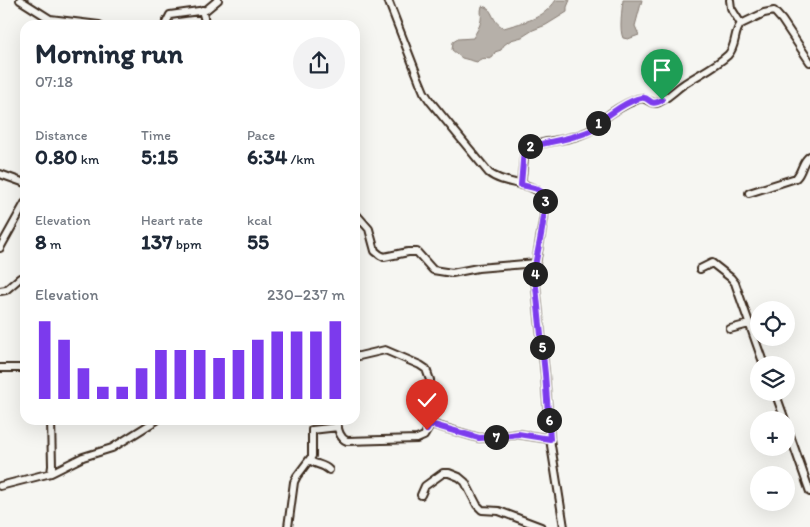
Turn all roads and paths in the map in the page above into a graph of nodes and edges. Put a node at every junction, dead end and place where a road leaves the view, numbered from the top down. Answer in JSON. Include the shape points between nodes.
{"nodes":[{"id":1,"x":20,"y":0,"type":"edge"},
{"id":2,"x":218,"y":0,"type":"edge"},
{"id":3,"x":388,"y":0,"type":"edge"},
{"id":4,"x":730,"y":0,"type":"edge"},
{"id":5,"x":202,"y":10,"type":"junction"},
{"id":6,"x":58,"y":20,"type":"edge"},
{"id":7,"x":168,"y":20,"type":"edge"},
{"id":8,"x":205,"y":20,"type":"edge"},
{"id":9,"x":741,"y":24,"type":"junction"},
{"id":10,"x":810,"y":62,"type":"edge"},
{"id":11,"x":810,"y":156,"type":"edge"},
{"id":12,"x":0,"y":174,"type":"edge"},
{"id":13,"x":20,"y":181,"type":"edge"},
{"id":14,"x":521,"y":185,"type":"junction"},
{"id":15,"x":749,"y":193,"type":"dead end"},
{"id":16,"x":20,"y":218,"type":"edge"},
{"id":17,"x":360,"y":219,"type":"edge"},
{"id":18,"x":0,"y":248,"type":"edge"},
{"id":19,"x":536,"y":263,"type":"junction"},
{"id":20,"x":700,"y":269,"type":"dead end"},
{"id":21,"x":20,"y":278,"type":"dead end"},
{"id":22,"x":0,"y":291,"type":"edge"},
{"id":23,"x":749,"y":324,"type":"junction"},
{"id":24,"x":730,"y":329,"type":"dead end"},
{"id":25,"x":360,"y":356,"type":"edge"},
{"id":26,"x":761,"y":356,"type":"edge"},
{"id":27,"x":0,"y":368,"type":"edge"},
{"id":28,"x":20,"y":368,"type":"edge"},
{"id":29,"x":430,"y":424,"type":"junction"},
{"id":30,"x":51,"y":425,"type":"edge"},
{"id":31,"x":149,"y":425,"type":"edge"},
{"id":32,"x":338,"y":427,"type":"joint"},
{"id":33,"x":550,"y":439,"type":"junction"},
{"id":34,"x":795,"y":450,"type":"edge"},
{"id":35,"x":310,"y":460,"type":"junction"},
{"id":36,"x":329,"y":470,"type":"dead end"},
{"id":37,"x":51,"y":473,"type":"junction"},
{"id":38,"x":0,"y":486,"type":"edge"},
{"id":39,"x":810,"y":492,"type":"edge"},
{"id":40,"x":421,"y":495,"type":"dead end"},
{"id":41,"x":288,"y":527,"type":"edge"},
{"id":42,"x":541,"y":527,"type":"edge"},
{"id":43,"x":564,"y":527,"type":"edge"}],
"edges":[{"from":1,"to":6,"type":"street","via":[[50,19]]},
{"from":2,"to":5,"type":"street"},
{"from":3,"to":14,"type":"street","via":[[427,96],[489,173]]},
{"from":4,"to":9,"type":"street"},
{"from":5,"to":7,"type":"street","via":[[170,15]]},
{"from":5,"to":8,"type":"street"},
{"from":9,"to":10,"type":"street","via":[[774,11]]},
{"from":9,"to":14,"type":"street","via":[[728,54],[659,102],[655,104],[640,98],[619,108],[590,131],[525,148]]},
{"from":11,"to":15,"type":"street","via":[[805,159],[796,178]]},
{"from":12,"to":13,"type":"street"},
{"from":14,"to":19,"type":"street","via":[[537,189],[544,197]]},
{"from":16,"to":18,"type":"street"},
{"from":17,"to":19,"type":"street","via":[[369,230],[375,251],[382,256],[417,252],[433,270],[452,273]]},
{"from":19,"to":33,"type":"street"},
{"from":20,"to":23,"type":"street","via":[[712,263],[731,278]]},
{"from":21,"to":22,"type":"street"},
{"from":23,"to":24,"type":"street"},
{"from":23,"to":26,"type":"street"},
{"from":25,"to":29,"type":"street","via":[[385,350],[426,369],[430,380]]},
{"from":27,"to":28,"type":"street"},
{"from":29,"to":32,"type":"street","via":[[424,436],[412,440],[348,441],[343,439]]},
{"from":29,"to":33,"type":"street","via":[[479,438],[518,434]]},
{"from":30,"to":37,"type":"street"},
{"from":31,"to":37,"type":"street","via":[[112,448],[83,457]]},
{"from":32,"to":35,"type":"street","via":[[312,430]]},
{"from":33,"to":43,"type":"street"},
{"from":34,"to":39,"type":"street"},
{"from":35,"to":36,"type":"street"},
{"from":35,"to":41,"type":"street","via":[[294,482]]},
{"from":37,"to":38,"type":"street"},
{"from":40,"to":42,"type":"street","via":[[425,486],[443,473],[449,473],[465,482],[482,510],[499,511]]}]}
